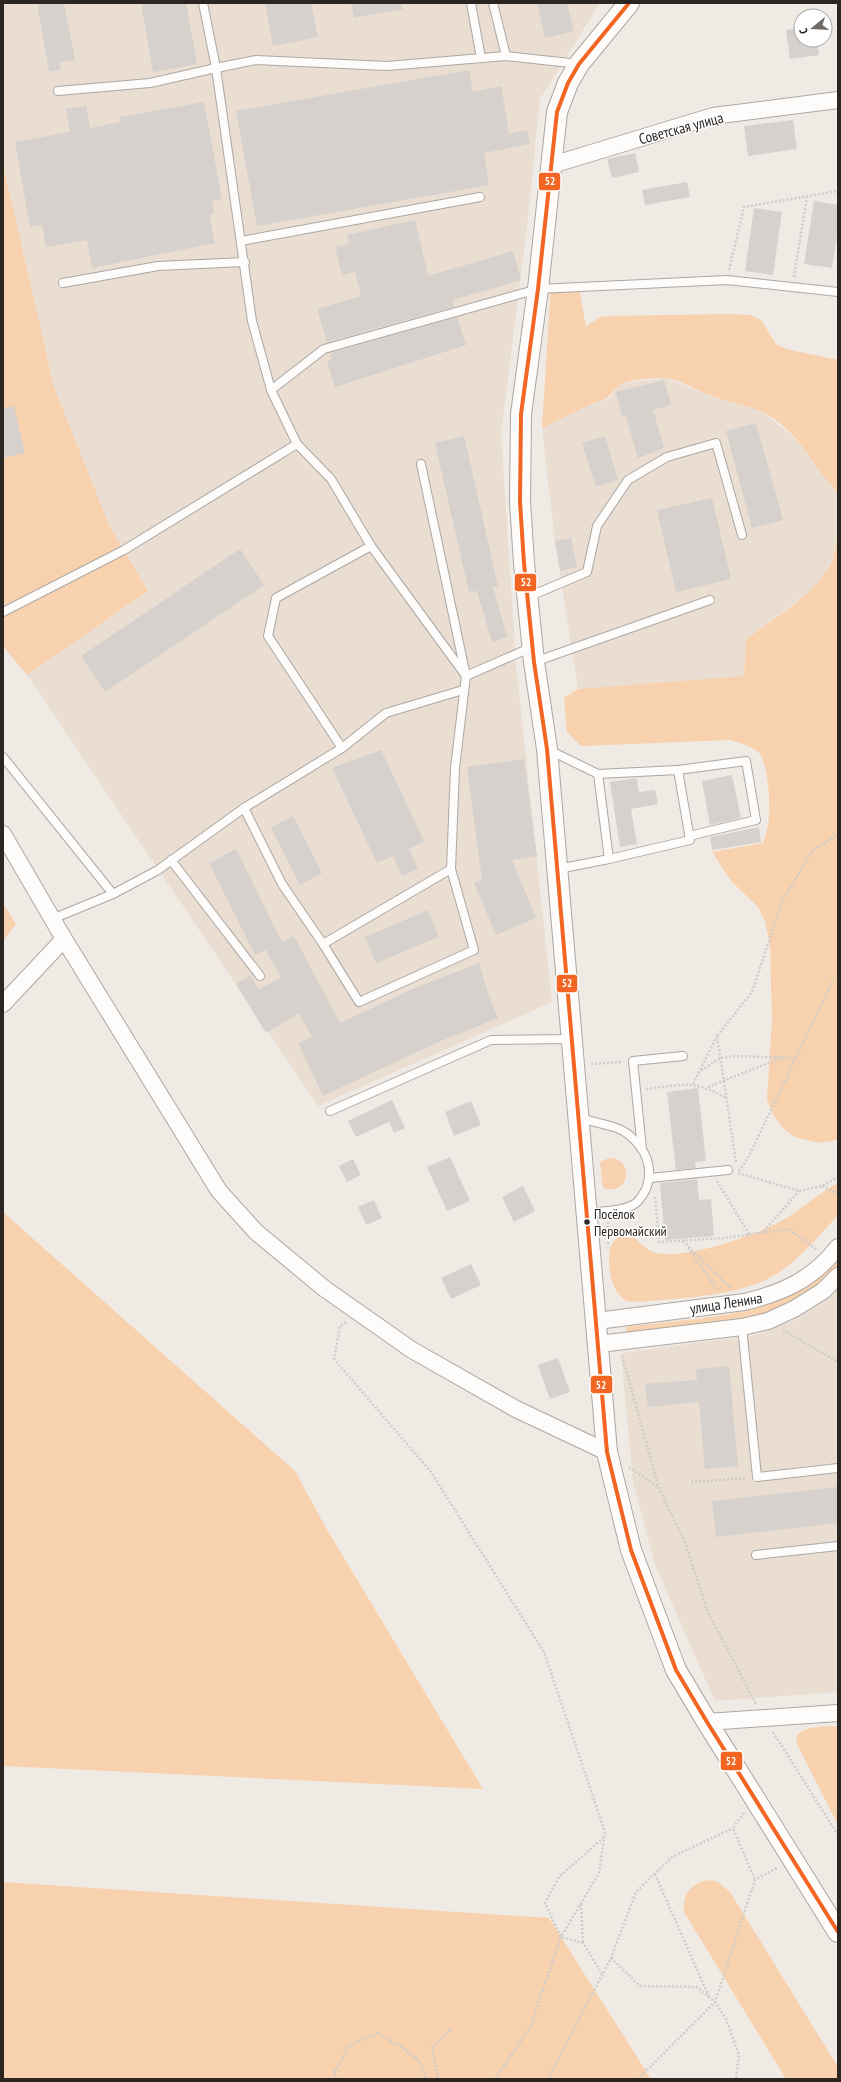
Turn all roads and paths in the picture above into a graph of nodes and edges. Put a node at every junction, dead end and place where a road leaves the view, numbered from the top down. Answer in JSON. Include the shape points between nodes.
{"nodes":[{"id":1,"x":203,"y":3,"type":"edge"},
{"id":2,"x":471,"y":3,"type":"edge"},
{"id":3,"x":493,"y":3,"type":"edge"},
{"id":4,"x":629,"y":3,"type":"edge"},
{"id":5,"x":506,"y":56,"type":"junction"},
{"id":6,"x":481,"y":58,"type":"junction"},
{"id":7,"x":579,"y":64,"type":"junction"},
{"id":8,"x":216,"y":68,"type":"junction"},
{"id":9,"x":58,"y":91,"type":"dead end"},
{"id":10,"x":838,"y":100,"type":"edge"},
{"id":11,"x":552,"y":165,"type":"junction"},
{"id":12,"x":838,"y":191,"type":"edge"},
{"id":13,"x":807,"y":196,"type":"junction"},
{"id":14,"x":480,"y":197,"type":"dead end"},
{"id":15,"x":242,"y":241,"type":"junction"},
{"id":16,"x":245,"y":262,"type":"junction"},
{"id":17,"x":727,"y":280,"type":"junction"},
{"id":18,"x":63,"y":283,"type":"dead end"},
{"id":19,"x":793,"y":287,"type":"junction"},
{"id":20,"x":538,"y":289,"type":"junction"},
{"id":21,"x":838,"y":292,"type":"edge"},
{"id":22,"x":271,"y":390,"type":"junction"},
{"id":23,"x":297,"y":444,"type":"junction"},
{"id":24,"x":421,"y":464,"type":"dead end"},
{"id":25,"x":742,"y":535,"type":"dead end"},
{"id":26,"x":371,"y":546,"type":"junction"},
{"id":27,"x":528,"y":597,"type":"junction"},
{"id":28,"x":710,"y":600,"type":"dead end"},
{"id":29,"x":3,"y":612,"type":"edge"},
{"id":30,"x":534,"y":654,"type":"junction"},
{"id":31,"x":466,"y":676,"type":"junction"},
{"id":32,"x":463,"y":690,"type":"junction"},
{"id":33,"x":342,"y":748,"type":"junction"},
{"id":34,"x":547,"y":749,"type":"junction"},
{"id":35,"x":3,"y":757,"type":"edge"},
{"id":36,"x":678,"y":770,"type":"junction"},
{"id":37,"x":598,"y":774,"type":"junction"},
{"id":38,"x":244,"y":808,"type":"junction"},
{"id":39,"x":3,"y":834,"type":"edge"},
{"id":40,"x":838,"y":835,"type":"edge"},
{"id":41,"x":689,"y":836,"type":"junction"},
{"id":42,"x":609,"y":859,"type":"junction"},
{"id":43,"x":171,"y":860,"type":"junction"},
{"id":44,"x":451,"y":869,"type":"junction"},
{"id":45,"x":557,"y":869,"type":"junction"},
{"id":46,"x":112,"y":894,"type":"junction"},
{"id":47,"x":52,"y":919,"type":"junction"},
{"id":48,"x":64,"y":939,"type":"junction"},
{"id":49,"x":323,"y":944,"type":"junction"},
{"id":50,"x":260,"y":976,"type":"dead end"},
{"id":51,"x":833,"y":980,"type":"dead end"},
{"id":52,"x":3,"y":1004,"type":"edge"},
{"id":53,"x":717,"y":1036,"type":"junction"},
{"id":54,"x":573,"y":1039,"type":"junction"},
{"id":55,"x":683,"y":1056,"type":"dead end"},
{"id":56,"x":720,"y":1058,"type":"junction"},
{"id":57,"x":782,"y":1058,"type":"junction"},
{"id":58,"x":796,"y":1058,"type":"junction"},
{"id":59,"x":633,"y":1061,"type":"junction"},
{"id":60,"x":575,"y":1065,"type":"junction"},
{"id":61,"x":698,"y":1073,"type":"junction"},
{"id":62,"x":724,"y":1081,"type":"junction"},
{"id":63,"x":693,"y":1084,"type":"junction"},
{"id":64,"x":707,"y":1087,"type":"junction"},
{"id":65,"x":636,"y":1091,"type":"junction"},
{"id":66,"x":726,"y":1098,"type":"junction"},
{"id":67,"x":330,"y":1111,"type":"dead end"},
{"id":68,"x":580,"y":1118,"type":"junction"},
{"id":69,"x":642,"y":1149,"type":"junction"},
{"id":70,"x":728,"y":1170,"type":"joint"},
{"id":71,"x":712,"y":1172,"type":"junction"},
{"id":72,"x":737,"y":1173,"type":"junction"},
{"id":73,"x":838,"y":1177,"type":"edge"},
{"id":74,"x":652,"y":1178,"type":"junction"},
{"id":75,"x":822,"y":1186,"type":"junction"},
{"id":76,"x":798,"y":1191,"type":"junction"},
{"id":77,"x":838,"y":1194,"type":"edge"},
{"id":78,"x":588,"y":1213,"type":"junction"},
{"id":79,"x":763,"y":1232,"type":"junction"},
{"id":80,"x":749,"y":1234,"type":"junction"},
{"id":81,"x":683,"y":1241,"type":"junction"},
{"id":82,"x":838,"y":1247,"type":"edge"},
{"id":83,"x":820,"y":1252,"type":"dead end"},
{"id":84,"x":838,"y":1276,"type":"edge"},
{"id":85,"x":727,"y":1304,"type":"junction"},
{"id":86,"x":357,"y":1312,"type":"junction"},
{"id":87,"x":597,"y":1321,"type":"junction"},
{"id":88,"x":742,"y":1327,"type":"junction"},
{"id":89,"x":608,"y":1343,"type":"junction"},
{"id":90,"x":607,"y":1452,"type":"junction"},
{"id":91,"x":838,"y":1468,"type":"edge"},
{"id":92,"x":758,"y":1477,"type":"junction"},
{"id":93,"x":691,"y":1482,"type":"dead end"},
{"id":94,"x":658,"y":1488,"type":"junction"},
{"id":95,"x":838,"y":1546,"type":"edge"},
{"id":96,"x":756,"y":1555,"type":"dead end"},
{"id":97,"x":838,"y":1712,"type":"edge"},
{"id":98,"x":764,"y":1719,"type":"junction"},
{"id":99,"x":707,"y":1722,"type":"junction"},
{"id":100,"x":755,"y":1799,"type":"junction"},
{"id":101,"x":733,"y":1828,"type":"junction"},
{"id":102,"x":838,"y":1835,"type":"edge"},
{"id":103,"x":604,"y":1838,"type":"junction"},
{"id":104,"x":792,"y":1859,"type":"junction"},
{"id":105,"x":655,"y":1874,"type":"junction"},
{"id":106,"x":755,"y":1880,"type":"junction"},
{"id":107,"x":581,"y":1904,"type":"junction"},
{"id":108,"x":838,"y":1932,"type":"edge"},
{"id":109,"x":561,"y":1937,"type":"junction"},
{"id":110,"x":583,"y":1943,"type":"junction"},
{"id":111,"x":611,"y":1958,"type":"junction"},
{"id":112,"x":603,"y":1975,"type":"junction"},
{"id":113,"x":709,"y":1998,"type":"junction"},
{"id":114,"x":715,"y":2002,"type":"junction"},
{"id":115,"x":452,"y":2028,"type":"dead end"},
{"id":116,"x":334,"y":2074,"type":"junction"},
{"id":117,"x":338,"y":2079,"type":"edge"},
{"id":118,"x":341,"y":2079,"type":"edge"},
{"id":119,"x":426,"y":2079,"type":"edge"},
{"id":120,"x":438,"y":2079,"type":"edge"},
{"id":121,"x":495,"y":2079,"type":"edge"},
{"id":122,"x":548,"y":2079,"type":"edge"},
{"id":123,"x":638,"y":2079,"type":"edge"},
{"id":124,"x":736,"y":2079,"type":"edge"}],
"edges":[{"from":1,"to":8,"type":"lane"},
{"from":2,"to":6,"type":"lane"},
{"from":3,"to":5,"type":"lane"},
{"from":4,"to":7,"type":"street"},
{"from":5,"to":6,"type":"lane"},
{"from":5,"to":7,"type":"lane"},
{"from":6,"to":8,"type":"lane","via":[[387,66],[256,60]]},
{"from":7,"to":11,"type":"street","via":[[556,112]]},
{"from":8,"to":9,"type":"lane","via":[[150,83]]},
{"from":8,"to":15,"type":"lane"},
{"from":10,"to":11,"type":"street","name":"Советская улица","via":[[713,116]]},
{"from":11,"to":20,"type":"street"},
{"from":12,"to":13,"type":"path"},
{"from":13,"to":17,"type":"path","via":[[744,207]]},
{"from":13,"to":19,"type":"path"},
{"from":14,"to":15,"type":"lane"},
{"from":15,"to":16,"type":"lane"},
{"from":16,"to":18,"type":"lane","via":[[158,266]]},
{"from":16,"to":22,"type":"lane","via":[[252,320]]},
{"from":17,"to":19,"type":"lane"},
{"from":17,"to":20,"type":"lane"},
{"from":19,"to":21,"type":"lane"},
{"from":20,"to":22,"type":"lane","via":[[324,349]]},
{"from":20,"to":27,"type":"street","via":[[520,414],[520,502]]},
{"from":22,"to":23,"type":"lane"},
{"from":23,"to":26,"type":"lane","via":[[331,479]]},
{"from":23,"to":29,"type":"lane","via":[[124,550]]},
{"from":24,"to":31,"type":"lane"},
{"from":25,"to":27,"type":"lane","via":[[716,443],[667,457],[628,480],[608,508],[597,526],[587,572]]},
{"from":26,"to":31,"type":"lane"},
{"from":26,"to":33,"type":"lane","via":[[276,598],[268,636]]},
{"from":27,"to":30,"type":"street"},
{"from":28,"to":30,"type":"lane"},
{"from":30,"to":31,"type":"lane"},
{"from":30,"to":34,"type":"street"},
{"from":31,"to":32,"type":"lane"},
{"from":32,"to":33,"type":"lane","via":[[386,712]]},
{"from":32,"to":44,"type":"lane","via":[[455,768]]},
{"from":33,"to":38,"type":"lane"},
{"from":34,"to":37,"type":"lane"},
{"from":34,"to":45,"type":"street"},
{"from":35,"to":46,"type":"lane"},
{"from":36,"to":37,"type":"lane"},
{"from":36,"to":41,"type":"lane"},
{"from":36,"to":41,"type":"lane","via":[[746,761],[756,820]]},
{"from":37,"to":42,"type":"lane"},
{"from":38,"to":43,"type":"lane"},
{"from":38,"to":49,"type":"lane","via":[[282,884]]},
{"from":39,"to":47,"type":"street"},
{"from":40,"to":53,"type":"path","via":[[814,849],[783,899],[752,992]]},
{"from":41,"to":42,"type":"lane","via":[[690,840]]},
{"from":42,"to":45,"type":"lane"},
{"from":43,"to":46,"type":"lane","via":[[158,870]]},
{"from":43,"to":50,"type":"lane"},
{"from":44,"to":49,"type":"lane"},
{"from":44,"to":49,"type":"lane","via":[[474,950],[359,1002]]},
{"from":45,"to":54,"type":"street"},
{"from":46,"to":47,"type":"lane"},
{"from":47,"to":48,"type":"street"},
{"from":48,"to":52,"type":"street"},
{"from":48,"to":86,"type":"street","via":[[219,1191],[256,1232],[324,1289]]},
{"from":51,"to":58,"type":"path"},
{"from":53,"to":56,"type":"path"},
{"from":53,"to":61,"type":"path"},
{"from":54,"to":60,"type":"street"},
{"from":54,"to":67,"type":"lane","via":[[491,1040]]},
{"from":55,"to":59,"type":"lane"},
{"from":56,"to":57,"type":"path"},
{"from":56,"to":61,"type":"path"},
{"from":56,"to":62,"type":"path"},
{"from":57,"to":58,"type":"path"},
{"from":57,"to":62,"type":"path"},
{"from":58,"to":72,"type":"path","via":[[748,1158]]},
{"from":59,"to":60,"type":"path"},
{"from":59,"to":65,"type":"lane"},
{"from":60,"to":68,"type":"street"},
{"from":61,"to":63,"type":"path"},
{"from":62,"to":64,"type":"path"},
{"from":62,"to":66,"type":"path"},
{"from":63,"to":64,"type":"path"},
{"from":63,"to":65,"type":"path"},
{"from":64,"to":66,"type":"path"},
{"from":65,"to":69,"type":"lane"},
{"from":66,"to":72,"type":"path"},
{"from":68,"to":69,"type":"lane","via":[[628,1134]]},
{"from":68,"to":78,"type":"street"},
{"from":69,"to":74,"type":"lane","via":[[649,1162]]},
{"from":70,"to":71,"type":"lane"},
{"from":70,"to":72,"type":"path"},
{"from":71,"to":74,"type":"lane"},
{"from":71,"to":80,"type":"path"},
{"from":72,"to":76,"type":"path"},
{"from":73,"to":75,"type":"path"},
{"from":74,"to":78,"type":"lane","via":[[643,1195],[634,1204],[624,1209]]},
{"from":74,"to":81,"type":"path","via":[[659,1242]]},
{"from":75,"to":76,"type":"path"},
{"from":75,"to":77,"type":"path"},
{"from":76,"to":79,"type":"path"},
{"from":78,"to":87,"type":"street"},
{"from":79,"to":80,"type":"path"},
{"from":79,"to":83,"type":"path","via":[[789,1229]]},
{"from":80,"to":81,"type":"path"},
{"from":81,"to":85,"type":"path"},
{"from":82,"to":85,"type":"street","name":"улица Ленина","via":[[811,1275],[785,1290],[763,1298]]},
{"from":84,"to":88,"type":"street","name":"улица Ленина","via":[[823,1291],[794,1309],[768,1321]]},
{"from":85,"to":87,"type":"street","name":"улица Ленина"},
{"from":86,"to":90,"type":"street","via":[[412,1350],[516,1409]]},
{"from":86,"to":103,"type":"path","via":[[340,1326],[334,1359],[431,1472],[544,1652],[605,1832]]},
{"from":87,"to":89,"type":"street"},
{"from":88,"to":89,"type":"street","name":"улица Ленина"},
{"from":88,"to":92,"type":"lane"},
{"from":89,"to":90,"type":"street"},
{"from":89,"to":94,"type":"path"},
{"from":90,"to":94,"type":"path"},
{"from":90,"to":99,"type":"street","via":[[631,1550],[676,1670]]},
{"from":91,"to":92,"type":"lane"},
{"from":92,"to":93,"type":"path"},
{"from":94,"to":98,"type":"path","via":[[685,1542],[707,1610]]},
{"from":95,"to":96,"type":"lane"},
{"from":97,"to":98,"type":"street"},
{"from":98,"to":99,"type":"street"},
{"from":98,"to":102,"type":"path"},
{"from":99,"to":100,"type":"street"},
{"from":100,"to":101,"type":"path"},
{"from":100,"to":104,"type":"street"},
{"from":101,"to":105,"type":"path","via":[[672,1857]]},
{"from":101,"to":106,"type":"path"},
{"from":103,"to":107,"type":"path","via":[[599,1873]]},
{"from":103,"to":109,"type":"path","via":[[559,1877],[545,1903]]},
{"from":104,"to":106,"type":"path"},
{"from":104,"to":108,"type":"street"},
{"from":105,"to":111,"type":"path","via":[[636,1892]]},
{"from":105,"to":113,"type":"path"},
{"from":106,"to":114,"type":"path"},
{"from":107,"to":109,"type":"path"},
{"from":107,"to":110,"type":"path"},
{"from":109,"to":110,"type":"path"},
{"from":109,"to":121,"type":"path","via":[[530,2028]]},
{"from":110,"to":112,"type":"path"},
{"from":111,"to":112,"type":"path"},
{"from":111,"to":113,"type":"path","via":[[640,1986],[697,1987]]},
{"from":112,"to":122,"type":"path"},
{"from":113,"to":114,"type":"path"},
{"from":114,"to":123,"type":"path"},
{"from":114,"to":124,"type":"path","via":[[726,2019],[738,2055]]},
{"from":115,"to":120,"type":"path","via":[[432,2047]]},
{"from":116,"to":117,"type":"path"},
{"from":116,"to":118,"type":"path"},
{"from":116,"to":119,"type":"path","via":[[348,2047],[377,2033],[404,2048],[420,2062]]}]}
